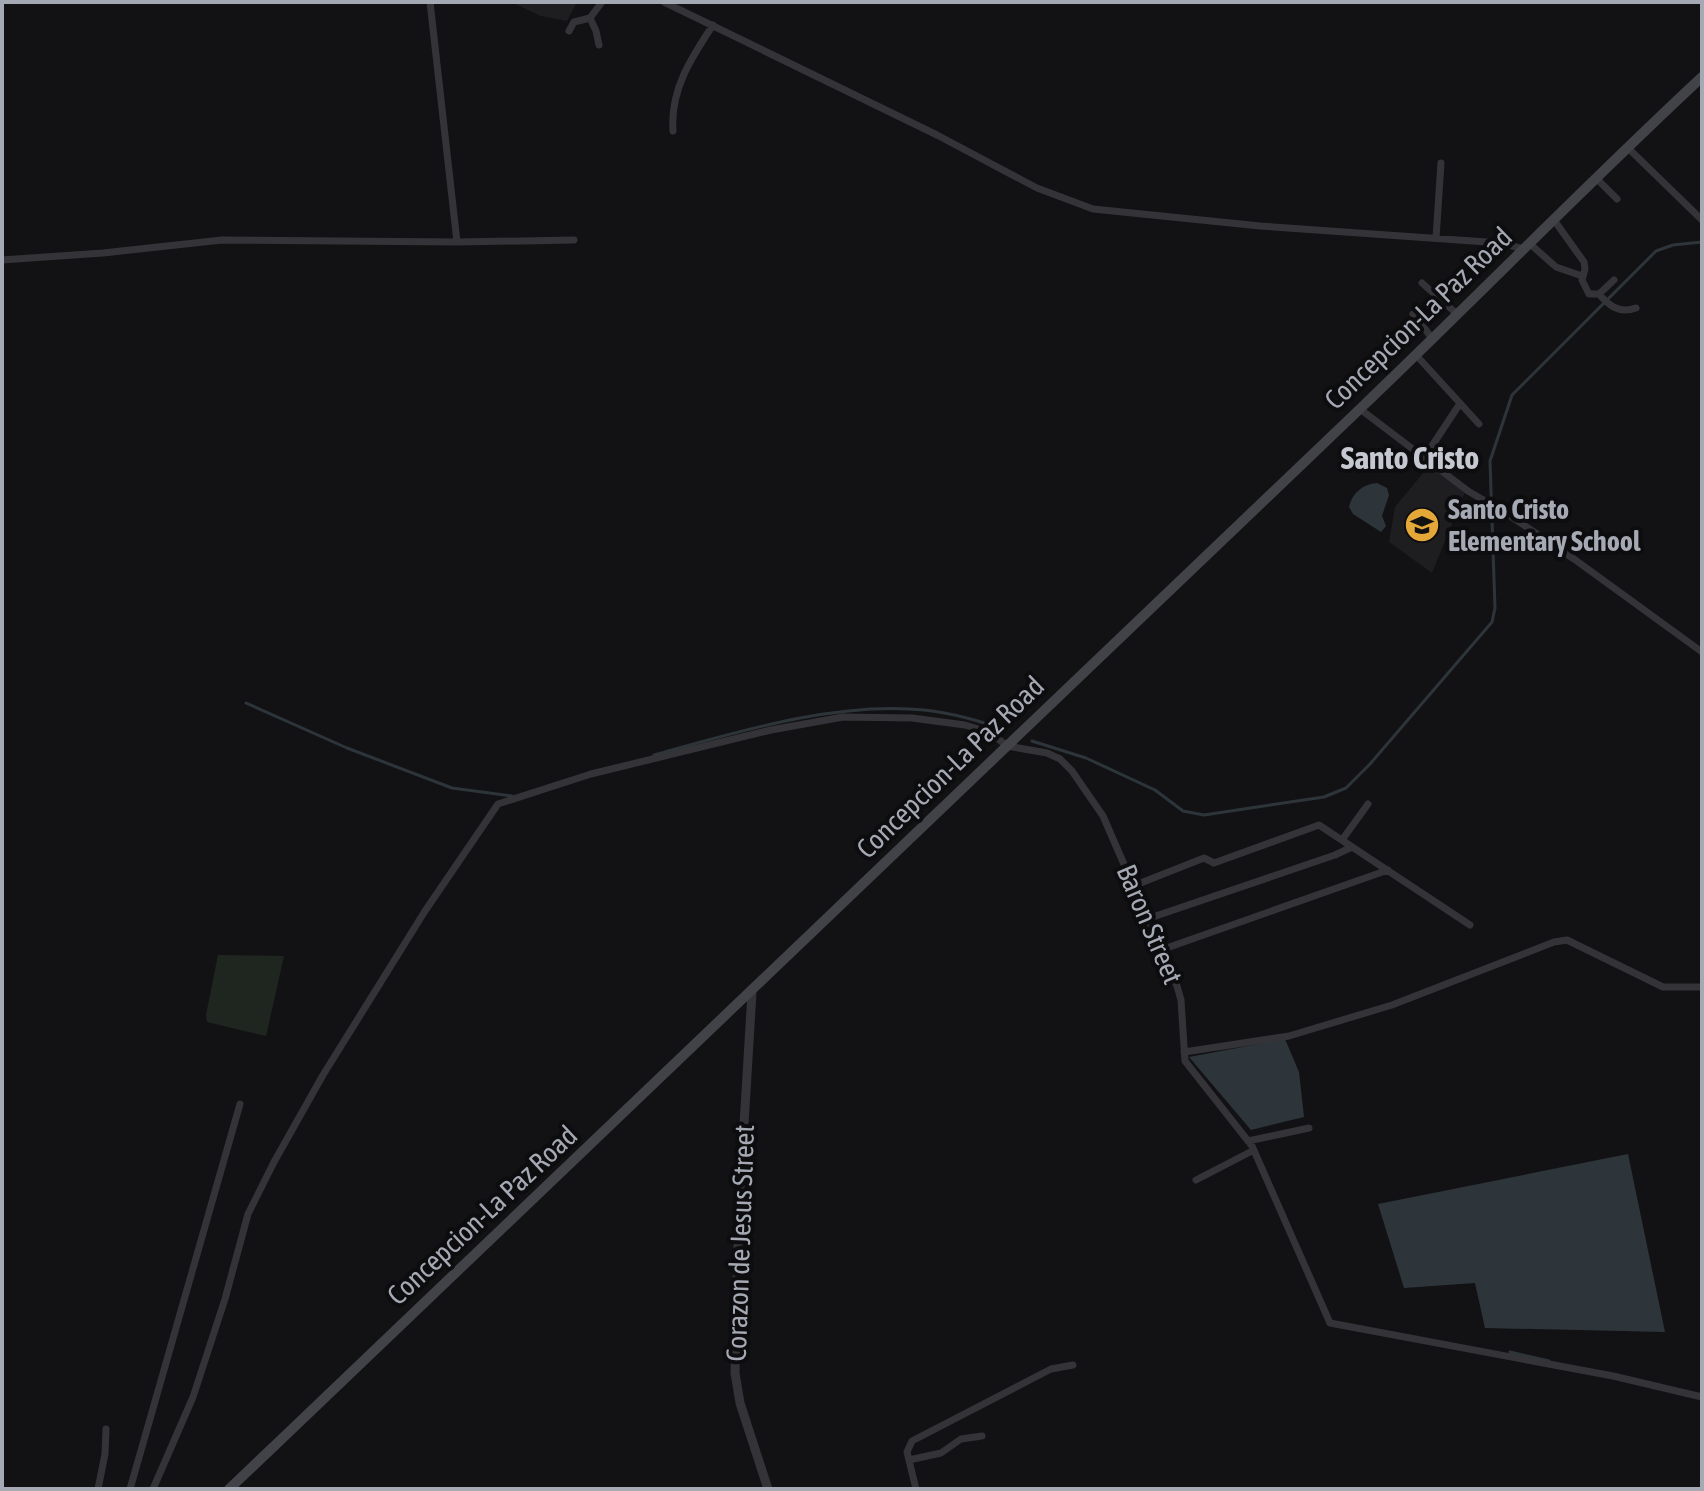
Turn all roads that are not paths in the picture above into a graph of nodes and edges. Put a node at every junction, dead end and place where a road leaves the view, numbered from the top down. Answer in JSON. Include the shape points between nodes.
{"nodes":[{"id":1,"x":430,"y":2,"type":"edge"},
{"id":2,"x":602,"y":2,"type":"edge"},
{"id":3,"x":664,"y":2,"type":"edge"},
{"id":4,"x":590,"y":18,"type":"junction"},
{"id":5,"x":713,"y":25,"type":"junction"},
{"id":6,"x":569,"y":31,"type":"dead end"},
{"id":7,"x":599,"y":45,"type":"dead end"},
{"id":8,"x":1702,"y":77,"type":"edge"},
{"id":9,"x":673,"y":131,"type":"dead end"},
{"id":10,"x":1628,"y":148,"type":"junction"},
{"id":11,"x":1441,"y":163,"type":"dead end"},
{"id":12,"x":1597,"y":179,"type":"junction"},
{"id":13,"x":1617,"y":199,"type":"dead end"},
{"id":14,"x":1554,"y":220,"type":"junction"},
{"id":15,"x":1702,"y":220,"type":"edge"},
{"id":16,"x":1436,"y":238,"type":"junction"},
{"id":17,"x":574,"y":240,"type":"dead end"},
{"id":18,"x":457,"y":242,"type":"junction"},
{"id":19,"x":1526,"y":246,"type":"junction"},
{"id":20,"x":2,"y":260,"type":"edge"},
{"id":21,"x":1582,"y":276,"type":"junction"},
{"id":22,"x":1614,"y":280,"type":"dead end"},
{"id":23,"x":1422,"y":283,"type":"dead end"},
{"id":24,"x":1603,"y":299,"type":"junction"},
{"id":25,"x":1636,"y":308,"type":"dead end"},
{"id":26,"x":1413,"y":314,"type":"dead end"},
{"id":27,"x":1457,"y":314,"type":"junction"},
{"id":28,"x":1432,"y":338,"type":"junction"},
{"id":29,"x":1416,"y":355,"type":"junction"},
{"id":30,"x":1459,"y":405,"type":"junction"},
{"id":31,"x":1360,"y":409,"type":"junction"},
{"id":32,"x":1479,"y":424,"type":"dead end"},
{"id":33,"x":1424,"y":458,"type":"junction"},
{"id":34,"x":1702,"y":652,"type":"edge"},
{"id":35,"x":1007,"y":746,"type":"junction"},
{"id":36,"x":1368,"y":804,"type":"dead end"},
{"id":37,"x":1342,"y":840,"type":"junction"},
{"id":38,"x":1352,"y":847,"type":"junction"},
{"id":39,"x":1388,"y":870,"type":"junction"},
{"id":40,"x":1133,"y":886,"type":"junction"},
{"id":41,"x":1147,"y":919,"type":"junction"},
{"id":42,"x":1470,"y":925,"type":"dead end"},
{"id":43,"x":1161,"y":950,"type":"junction"},
{"id":44,"x":1702,"y":987,"type":"edge"},
{"id":45,"x":752,"y":993,"type":"junction"},
{"id":46,"x":1184,"y":1052,"type":"junction"},
{"id":47,"x":240,"y":1104,"type":"dead end"},
{"id":48,"x":1309,"y":1128,"type":"dead end"},
{"id":49,"x":1248,"y":1141,"type":"junction"},
{"id":50,"x":1254,"y":1150,"type":"junction"},
{"id":51,"x":1196,"y":1180,"type":"dead end"},
{"id":52,"x":1073,"y":1365,"type":"dead end"},
{"id":53,"x":1702,"y":1397,"type":"edge"},
{"id":54,"x":106,"y":1429,"type":"dead end"},
{"id":55,"x":982,"y":1436,"type":"dead end"},
{"id":56,"x":909,"y":1460,"type":"junction"},
{"id":57,"x":98,"y":1489,"type":"edge"},
{"id":58,"x":130,"y":1489,"type":"edge"},
{"id":59,"x":153,"y":1489,"type":"edge"},
{"id":60,"x":229,"y":1489,"type":"edge"},
{"id":61,"x":768,"y":1489,"type":"edge"},
{"id":62,"x":916,"y":1489,"type":"edge"}],
"edges":[{"from":1,"to":18,"type":"street"},
{"from":2,"to":4,"type":"street"},
{"from":3,"to":5,"type":"street"},
{"from":4,"to":6,"type":"street","via":[[574,22]]},
{"from":4,"to":7,"type":"street"},
{"from":5,"to":9,"type":"street","via":[[676,91]]},
{"from":5,"to":16,"type":"street","via":[[1077,204],[1112,212]]},
{"from":8,"to":10,"type":"main road","name":"Concepcion-La Paz Road"},
{"from":10,"to":12,"type":"main road","name":"Concepcion-La Paz Road"},
{"from":10,"to":15,"type":"street"},
{"from":11,"to":16,"type":"street"},
{"from":12,"to":13,"type":"street"},
{"from":12,"to":14,"type":"main road","name":"Concepcion-La Paz Road"},
{"from":14,"to":19,"type":"main road","name":"Concepcion-La Paz Road"},
{"from":14,"to":21,"type":"street","via":[[1584,262]]},
{"from":16,"to":19,"type":"street"},
{"from":17,"to":18,"type":"street"},
{"from":18,"to":20,"type":"street","via":[[222,240]]},
{"from":19,"to":21,"type":"street","via":[[1556,267]]},
{"from":19,"to":27,"type":"main road","name":"Concepcion-La Paz Road"},
{"from":21,"to":24,"type":"street","via":[[1589,294]]},
{"from":22,"to":24,"type":"street"},
{"from":23,"to":27,"type":"street"},
{"from":24,"to":25,"type":"street","via":[[1619,311]]},
{"from":26,"to":28,"type":"street"},
{"from":27,"to":28,"type":"main road","name":"Concepcion-La Paz Road"},
{"from":28,"to":29,"type":"main road","name":"Concepcion-La Paz Road"},
{"from":29,"to":30,"type":"street"},
{"from":29,"to":31,"type":"main road","name":"Concepcion-La Paz Road"},
{"from":30,"to":32,"type":"street"},
{"from":30,"to":33,"type":"street"},
{"from":31,"to":33,"type":"street"},
{"from":31,"to":35,"type":"main road","name":"Concepcion-La Paz Road"},
{"from":33,"to":34,"type":"street"},
{"from":35,"to":40,"type":"street","name":"Baron Street","via":[[1047,753],[1072,771],[1103,816]]},
{"from":35,"to":45,"type":"main road","name":"Concepcion-La Paz Road"},
{"from":35,"to":59,"type":"street","name":"Baron Street","via":[[991,733],[965,725],[843,717],[591,774],[498,804],[409,936],[274,1162],[248,1214],[193,1397]]},
{"from":36,"to":37,"type":"street"},
{"from":37,"to":38,"type":"street"},
{"from":37,"to":40,"type":"street","via":[[1319,825],[1214,863],[1204,858]]},
{"from":38,"to":39,"type":"street"},
{"from":38,"to":41,"type":"street"},
{"from":39,"to":42,"type":"street"},
{"from":39,"to":43,"type":"street"},
{"from":40,"to":41,"type":"street","name":"Baron Street"},
{"from":41,"to":43,"type":"street","name":"Baron Street"},
{"from":43,"to":46,"type":"street","name":"Baron Street","via":[[1180,993]]},
{"from":44,"to":46,"type":"street","via":[[1663,987],[1567,940],[1392,1005],[1289,1036]]},
{"from":45,"to":60,"type":"main road","name":"Concepcion-La Paz Road"},
{"from":45,"to":61,"type":"street","name":"Corazon de Jesus Street","via":[[735,1373]]},
{"from":46,"to":49,"type":"street","name":"Baron Street","via":[[1189,1068]]},
{"from":47,"to":58,"type":"street"},
{"from":48,"to":49,"type":"street"},
{"from":49,"to":50,"type":"street","name":"Baron Street"},
{"from":50,"to":51,"type":"street"},
{"from":50,"to":53,"type":"street","name":"Baron Street","via":[[1330,1323]]},
{"from":52,"to":56,"type":"street","via":[[1051,1369],[914,1439],[907,1448]]},
{"from":54,"to":57,"type":"street"},
{"from":55,"to":56,"type":"street"},
{"from":56,"to":62,"type":"street"}]}
